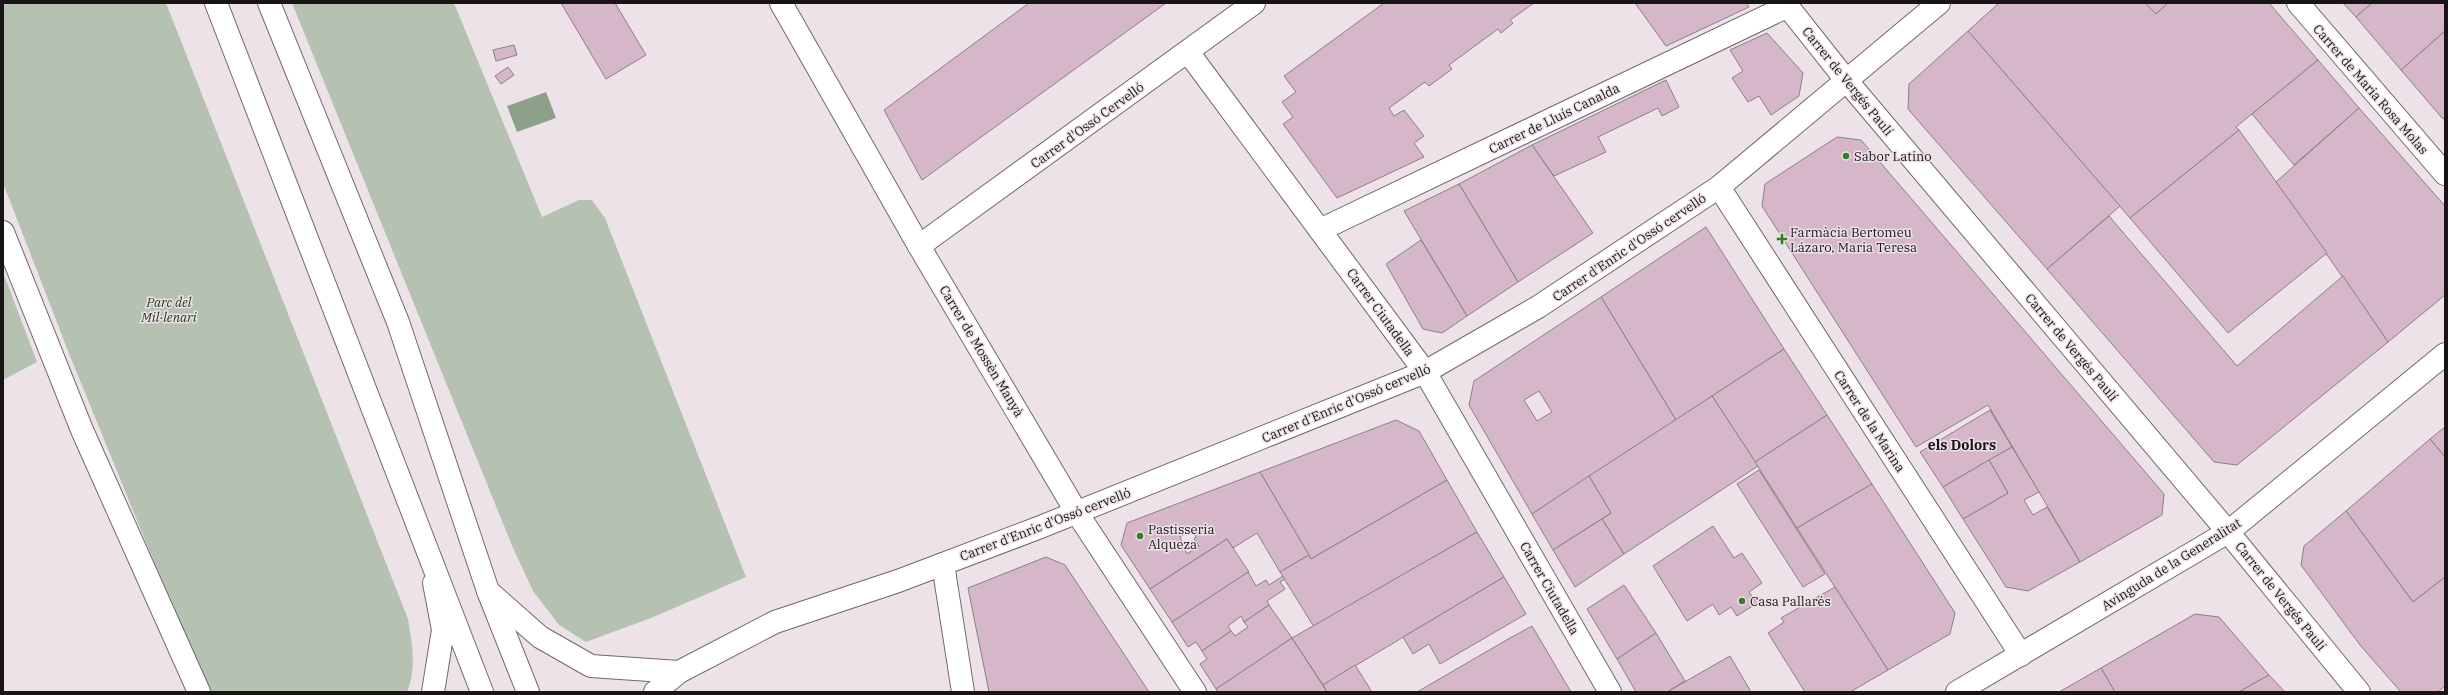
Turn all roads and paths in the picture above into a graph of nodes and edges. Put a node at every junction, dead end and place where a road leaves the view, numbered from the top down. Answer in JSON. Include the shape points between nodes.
{"nodes":[{"id":1,"x":216,"y":3,"type":"edge"},
{"id":2,"x":269,"y":3,"type":"edge"},
{"id":3,"x":781,"y":3,"type":"edge"},
{"id":4,"x":1254,"y":3,"type":"edge"},
{"id":5,"x":1939,"y":3,"type":"edge"},
{"id":6,"x":2298,"y":3,"type":"edge"},
{"id":7,"x":1786,"y":5,"type":"edge"},
{"id":8,"x":1188,"y":52,"type":"junction"},
{"id":9,"x":1846,"y":80,"type":"junction"},
{"id":10,"x":2445,"y":174,"type":"edge"},
{"id":11,"x":1719,"y":187,"type":"junction"},
{"id":12,"x":1320,"y":230,"type":"junction"},
{"id":13,"x":3,"y":232,"type":"edge"},
{"id":14,"x":919,"y":246,"type":"junction"},
{"id":15,"x":2445,"y":354,"type":"edge"},
{"id":16,"x":1425,"y":372,"type":"junction"},
{"id":17,"x":1077,"y":513,"type":"junction"},
{"id":18,"x":2228,"y":532,"type":"junction"},
{"id":19,"x":428,"y":548,"type":"junction"},
{"id":20,"x":943,"y":564,"type":"junction"},
{"id":21,"x":488,"y":591,"type":"junction"},
{"id":22,"x":2021,"y":655,"type":"junction"},
{"id":23,"x":679,"y":672,"type":"junction"},
{"id":24,"x":199,"y":692,"type":"edge"},
{"id":25,"x":433,"y":692,"type":"edge"},
{"id":26,"x":482,"y":692,"type":"edge"},
{"id":27,"x":528,"y":692,"type":"edge"},
{"id":28,"x":655,"y":692,"type":"edge"},
{"id":29,"x":963,"y":692,"type":"edge"},
{"id":30,"x":1195,"y":692,"type":"edge"},
{"id":31,"x":1610,"y":692,"type":"edge"},
{"id":32,"x":1958,"y":692,"type":"edge"},
{"id":33,"x":2359,"y":692,"type":"edge"}],
"edges":[{"from":1,"to":19,"type":"street"},
{"from":2,"to":21,"type":"street","via":[[398,322]]},
{"from":3,"to":14,"type":"street","name":"Carrer de Mossèn Manyà"},
{"from":4,"to":8,"type":"street","name":"Carrer d'Ossó Cervelló"},
{"from":5,"to":9,"type":"street","name":"Carrer d'Enric d'Ossó cervelló"},
{"from":6,"to":10,"type":"street","name":"Carrer de Maria Rosa Molas"},
{"from":7,"to":9,"type":"street","name":"Carrer de Vergés Paulí"},
{"from":7,"to":12,"type":"street","name":"Carrer de Lluís Canalda"},
{"from":8,"to":12,"type":"street","name":"Carrer Ciutadella"},
{"from":8,"to":14,"type":"street","name":"Carrer d'Ossó Cervelló"},
{"from":9,"to":11,"type":"street","name":"Carrer d'Enric d'Ossó cervelló"},
{"from":9,"to":18,"type":"street","name":"Carrer de Vergés Paulí"},
{"from":11,"to":16,"type":"street","name":"Carrer d'Enric d'Ossó cervelló","via":[[1538,307]]},
{"from":11,"to":22,"type":"street","name":"Carrer de la Marina"},
{"from":12,"to":16,"type":"street","name":"Carrer Ciutadella"},
{"from":13,"to":24,"type":"street","via":[[82,430]]},
{"from":14,"to":17,"type":"street","name":"Carrer de Mossèn Manyà"},
{"from":15,"to":18,"type":"street","name":"Avinguda de la Generalitat"},
{"from":16,"to":17,"type":"street","name":"Carrer d'Enric d'Ossó cervelló"},
{"from":16,"to":31,"type":"street","name":"Carrer Ciutadella"},
{"from":17,"to":20,"type":"street","name":"Carrer d'Enric d'Ossó cervelló"},
{"from":17,"to":30,"type":"street","name":"Carrer de Mossèn Manyà"},
{"from":18,"to":22,"type":"street","name":"Avinguda de la Generalitat"},
{"from":18,"to":33,"type":"street","name":"Carrer de Vergés Paulí"},
{"from":19,"to":25,"type":"street","via":[[443,630]]},
{"from":19,"to":26,"type":"street"},
{"from":20,"to":23,"type":"street","name":"Carrer d'Enric d'Ossó cervelló","via":[[775,622]]},
{"from":20,"to":29,"type":"street"},
{"from":21,"to":23,"type":"street","via":[[540,637],[591,666]]},
{"from":21,"to":27,"type":"street"},
{"from":22,"to":32,"type":"street","name":"Avinguda de la Generalitat"},
{"from":23,"to":28,"type":"street","name":"Carrer d'Enric d'Ossó cervelló"}]}
